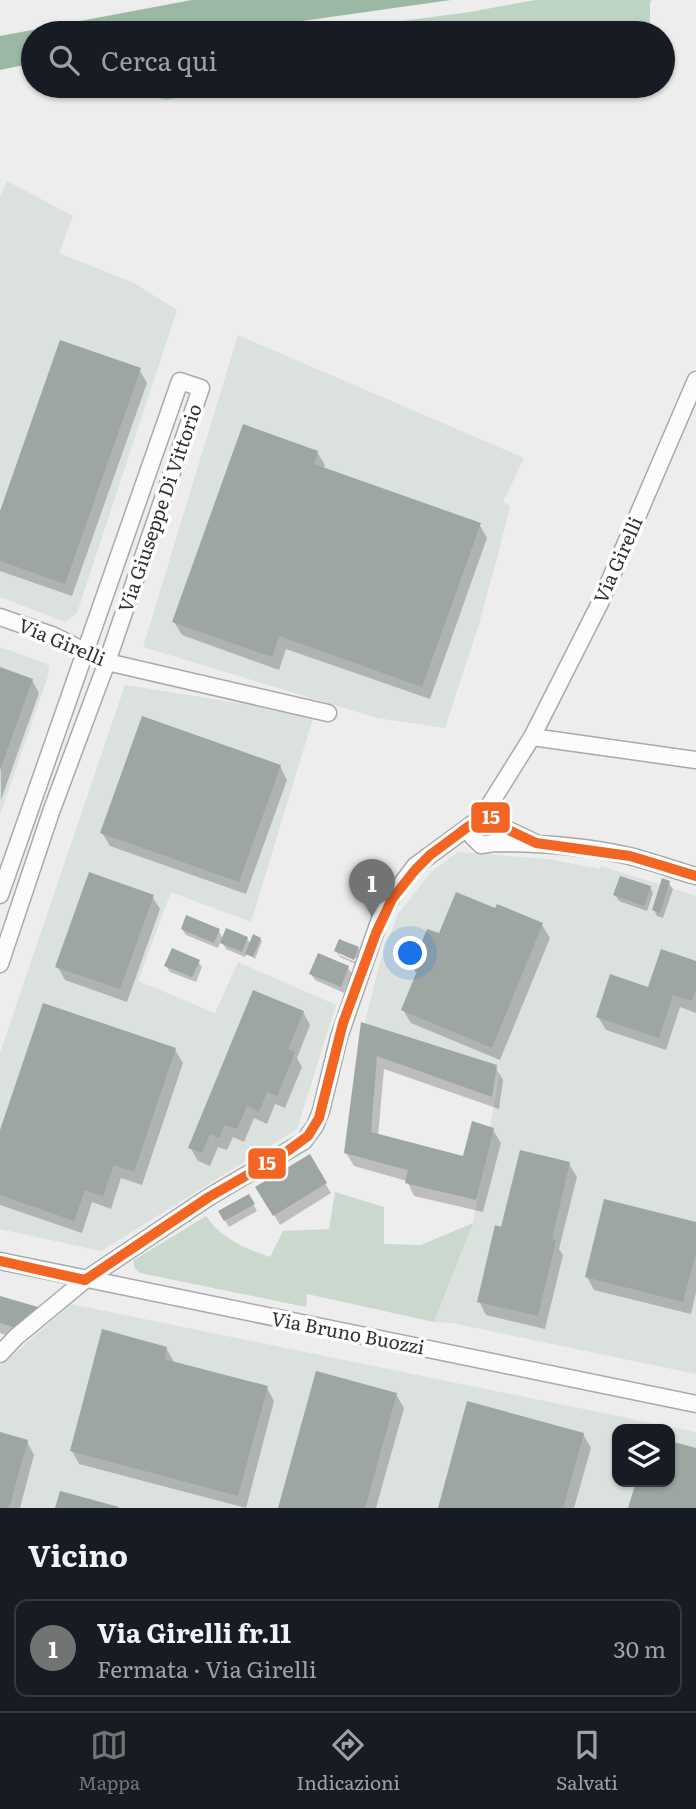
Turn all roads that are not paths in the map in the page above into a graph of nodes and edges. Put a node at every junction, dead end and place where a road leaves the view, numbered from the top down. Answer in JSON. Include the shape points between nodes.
{"nodes":[{"id":1,"x":696,"y":380,"type":"edge"},
{"id":2,"x":0,"y":617,"type":"edge"},
{"id":3,"x":85,"y":650,"type":"junction"},
{"id":4,"x":107,"y":662,"type":"junction"},
{"id":5,"x":328,"y":713,"type":"dead end"},
{"id":6,"x":532,"y":737,"type":"junction"},
{"id":7,"x":696,"y":760,"type":"edge"},
{"id":8,"x":477,"y":821,"type":"junction"},
{"id":9,"x":500,"y":826,"type":"junction"},
{"id":10,"x":476,"y":842,"type":"junction"},
{"id":11,"x":495,"y":843,"type":"junction"},
{"id":12,"x":536,"y":843,"type":"junction"},
{"id":13,"x":431,"y":853,"type":"junction"},
{"id":14,"x":696,"y":876,"type":"edge"},
{"id":15,"x":0,"y":895,"type":"edge"},
{"id":16,"x":0,"y":964,"type":"edge"},
{"id":17,"x":0,"y":1261,"type":"edge"},
{"id":18,"x":85,"y":1280,"type":"junction"},
{"id":19,"x":0,"y":1354,"type":"edge"},
{"id":20,"x":696,"y":1404,"type":"edge"}],
"edges":[{"from":1,"to":6,"type":"street","name":"Via Girelli","via":[[600,603]]},
{"from":2,"to":3,"type":"street","name":"Via Girelli"},
{"from":3,"to":4,"type":"street","name":"Via Girelli"},
{"from":3,"to":4,"type":"street","name":"Via Giuseppe Di Vittorio","via":[[180,381],[201,388]]},
{"from":3,"to":15,"type":"street","name":"Via Giuseppe Di Vittorio"},
{"from":4,"to":5,"type":"street","name":"Via Girelli"},
{"from":4,"to":16,"type":"street","name":"Via Giuseppe Di Vittorio"},
{"from":6,"to":7,"type":"street"},
{"from":6,"to":8,"type":"street","name":"Via Girelli"},
{"from":8,"to":9,"type":"street","via":[[489,816]]},
{"from":8,"to":10,"type":"street","via":[[472,836]]},
{"from":8,"to":13,"type":"street","name":"Via Girelli"},
{"from":9,"to":11,"type":"street"},
{"from":9,"to":12,"type":"street"},
{"from":10,"to":11,"type":"street","name":"Via Girelli"},
{"from":10,"to":13,"type":"street","name":"Via Girelli"},
{"from":11,"to":12,"type":"street","name":"Via Girelli"},
{"from":12,"to":14,"type":"street","via":[[630,856]]},
{"from":13,"to":18,"type":"street","name":"Via Girelli","via":[[415,866],[380,919],[339,1037],[318,1119],[304,1141],[209,1197]]},
{"from":17,"to":18,"type":"street","name":"Via Bruno Buozzi"},
{"from":18,"to":19,"type":"street","name":"Via Girelli"},
{"from":18,"to":20,"type":"street","name":"Via Bruno Buozzi"}]}
